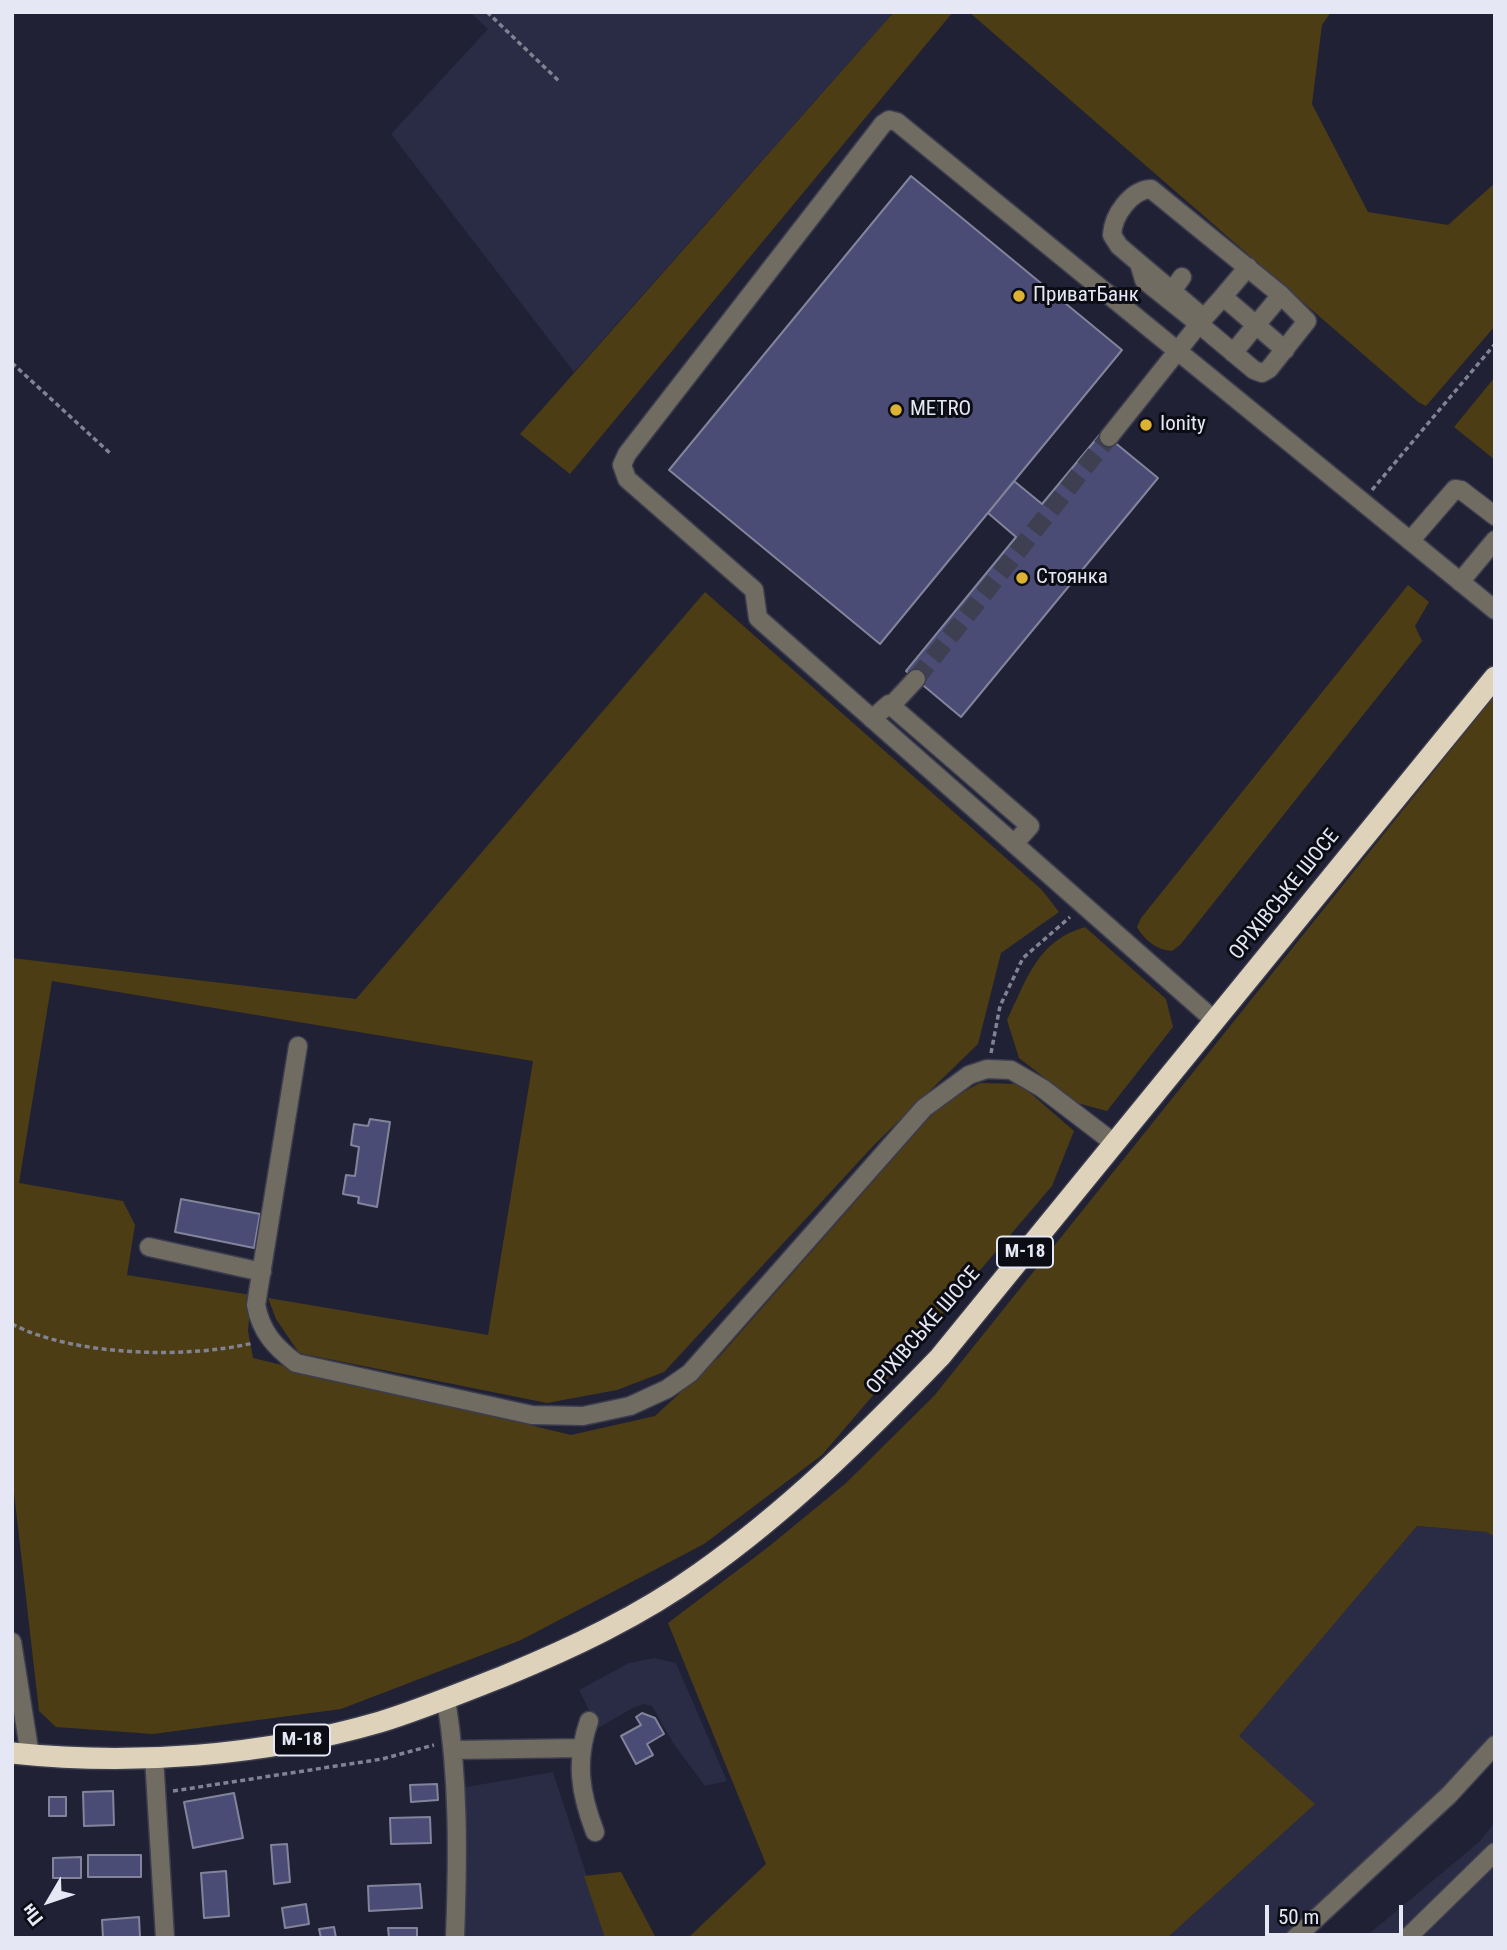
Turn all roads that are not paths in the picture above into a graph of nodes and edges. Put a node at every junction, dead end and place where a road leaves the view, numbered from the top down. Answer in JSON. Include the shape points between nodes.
{"nodes":[{"id":1,"x":1248,"y":267,"type":"junction"},
{"id":2,"x":1281,"y":295,"type":"junction"},
{"id":3,"x":1221,"y":299,"type":"junction"},
{"id":4,"x":1200,"y":321,"type":"junction"},
{"id":5,"x":1256,"y":325,"type":"junction"},
{"id":6,"x":1285,"y":350,"type":"junction"},
{"id":7,"x":1178,"y":353,"type":"junction"},
{"id":8,"x":1233,"y":353,"type":"junction"},
{"id":9,"x":1109,"y":437,"type":"tunnel mouth"},
{"id":10,"x":1495,"y":516,"type":"edge"},
{"id":11,"x":1495,"y":540,"type":"edge"},
{"id":12,"x":1410,"y":541,"type":"junction"},
{"id":13,"x":1460,"y":582,"type":"junction"},
{"id":14,"x":1495,"y":610,"type":"edge"},
{"id":15,"x":1495,"y":677,"type":"edge"},
{"id":16,"x":916,"y":679,"type":"tunnel mouth"},
{"id":17,"x":890,"y":707,"type":"junction"},
{"id":18,"x":872,"y":719,"type":"junction"},
{"id":19,"x":1014,"y":845,"type":"junction"},
{"id":20,"x":1214,"y":1020,"type":"junction"},
{"id":21,"x":298,"y":1046,"type":"dead end"},
{"id":22,"x":1114,"y":1143,"type":"junction"},
{"id":23,"x":149,"y":1247,"type":"dead end"},
{"id":24,"x":262,"y":1272,"type":"junction"},
{"id":25,"x":12,"y":1642,"type":"edge"},
{"id":26,"x":446,"y":1699,"type":"junction"},
{"id":27,"x":589,"y":1721,"type":"dead end"},
{"id":28,"x":454,"y":1745,"type":"junction"},
{"id":29,"x":1495,"y":1745,"type":"edge"},
{"id":30,"x":580,"y":1748,"type":"junction"},
{"id":31,"x":21,"y":1754,"type":"edge"},
{"id":32,"x":153,"y":1757,"type":"junction"},
{"id":33,"x":595,"y":1832,"type":"dead end"},
{"id":34,"x":1495,"y":1852,"type":"edge"},
{"id":35,"x":164,"y":1938,"type":"edge"},
{"id":36,"x":456,"y":1938,"type":"edge"},
{"id":37,"x":1295,"y":1938,"type":"edge"},
{"id":38,"x":1407,"y":1938,"type":"edge"}],
"edges":[{"from":1,"to":2,"type":"street"},
{"from":1,"to":3,"type":"street"},
{"from":1,"to":4,"type":"street","via":[[1152,189],[1134,195],[1112,224],[1112,235],[1119,246],[1170,286]]},
{"from":2,"to":5,"type":"street"},
{"from":2,"to":6,"type":"street","via":[[1307,321]]},
{"from":3,"to":4,"type":"street"},
{"from":3,"to":5,"type":"street"},
{"from":4,"to":7,"type":"street"},
{"from":4,"to":8,"type":"street"},
{"from":5,"to":6,"type":"street"},
{"from":5,"to":8,"type":"street"},
{"from":6,"to":8,"type":"street","via":[[1262,373]]},
{"from":7,"to":9,"type":"street"},
{"from":7,"to":12,"type":"street"},
{"from":7,"to":18,"type":"street","via":[[897,122],[883,124],[622,465],[627,479],[754,590],[758,618]]},
{"from":10,"to":12,"type":"street","via":[[1455,489]]},
{"from":11,"to":13,"type":"street"},
{"from":12,"to":13,"type":"street"},
{"from":13,"to":14,"type":"street"},
{"from":15,"to":20,"type":"highway","name":"ОРІХІВСЬКЕ ШОСЕ","number":"М-18"},
{"from":16,"to":17,"type":"street"},
{"from":17,"to":18,"type":"street","via":[[885,706]]},
{"from":17,"to":19,"type":"street","via":[[1030,826]]},
{"from":18,"to":19,"type":"street"},
{"from":19,"to":20,"type":"street"},
{"from":20,"to":22,"type":"highway","name":"ОРІХІВСЬКЕ ШОСЕ","number":"М-18"},
{"from":21,"to":24,"type":"street"},
{"from":22,"to":24,"type":"street","via":[[1011,1070],[987,1069],[954,1083],[924,1108],[690,1373],[630,1406],[583,1416],[532,1415],[296,1363],[275,1347],[259,1323],[256,1305]]},
{"from":22,"to":26,"type":"highway","name":"ОРІХІВСЬКЕ ШОСЕ","number":"М-18","via":[[940,1357],[867,1433],[761,1527],[636,1614],[542,1660]]},
{"from":23,"to":24,"type":"street"},
{"from":25,"to":31,"type":"street"},
{"from":26,"to":28,"type":"street"},
{"from":26,"to":32,"type":"highway","number":"М-18","via":[[318,1737]]},
{"from":27,"to":30,"type":"street"},
{"from":28,"to":30,"type":"street"},
{"from":28,"to":36,"type":"street"},
{"from":29,"to":37,"type":"street","via":[[1449,1795]]},
{"from":30,"to":33,"type":"street","via":[[583,1802]]},
{"from":31,"to":32,"type":"highway","number":"М-18"},
{"from":32,"to":35,"type":"street"},
{"from":34,"to":38,"type":"street"}]}
